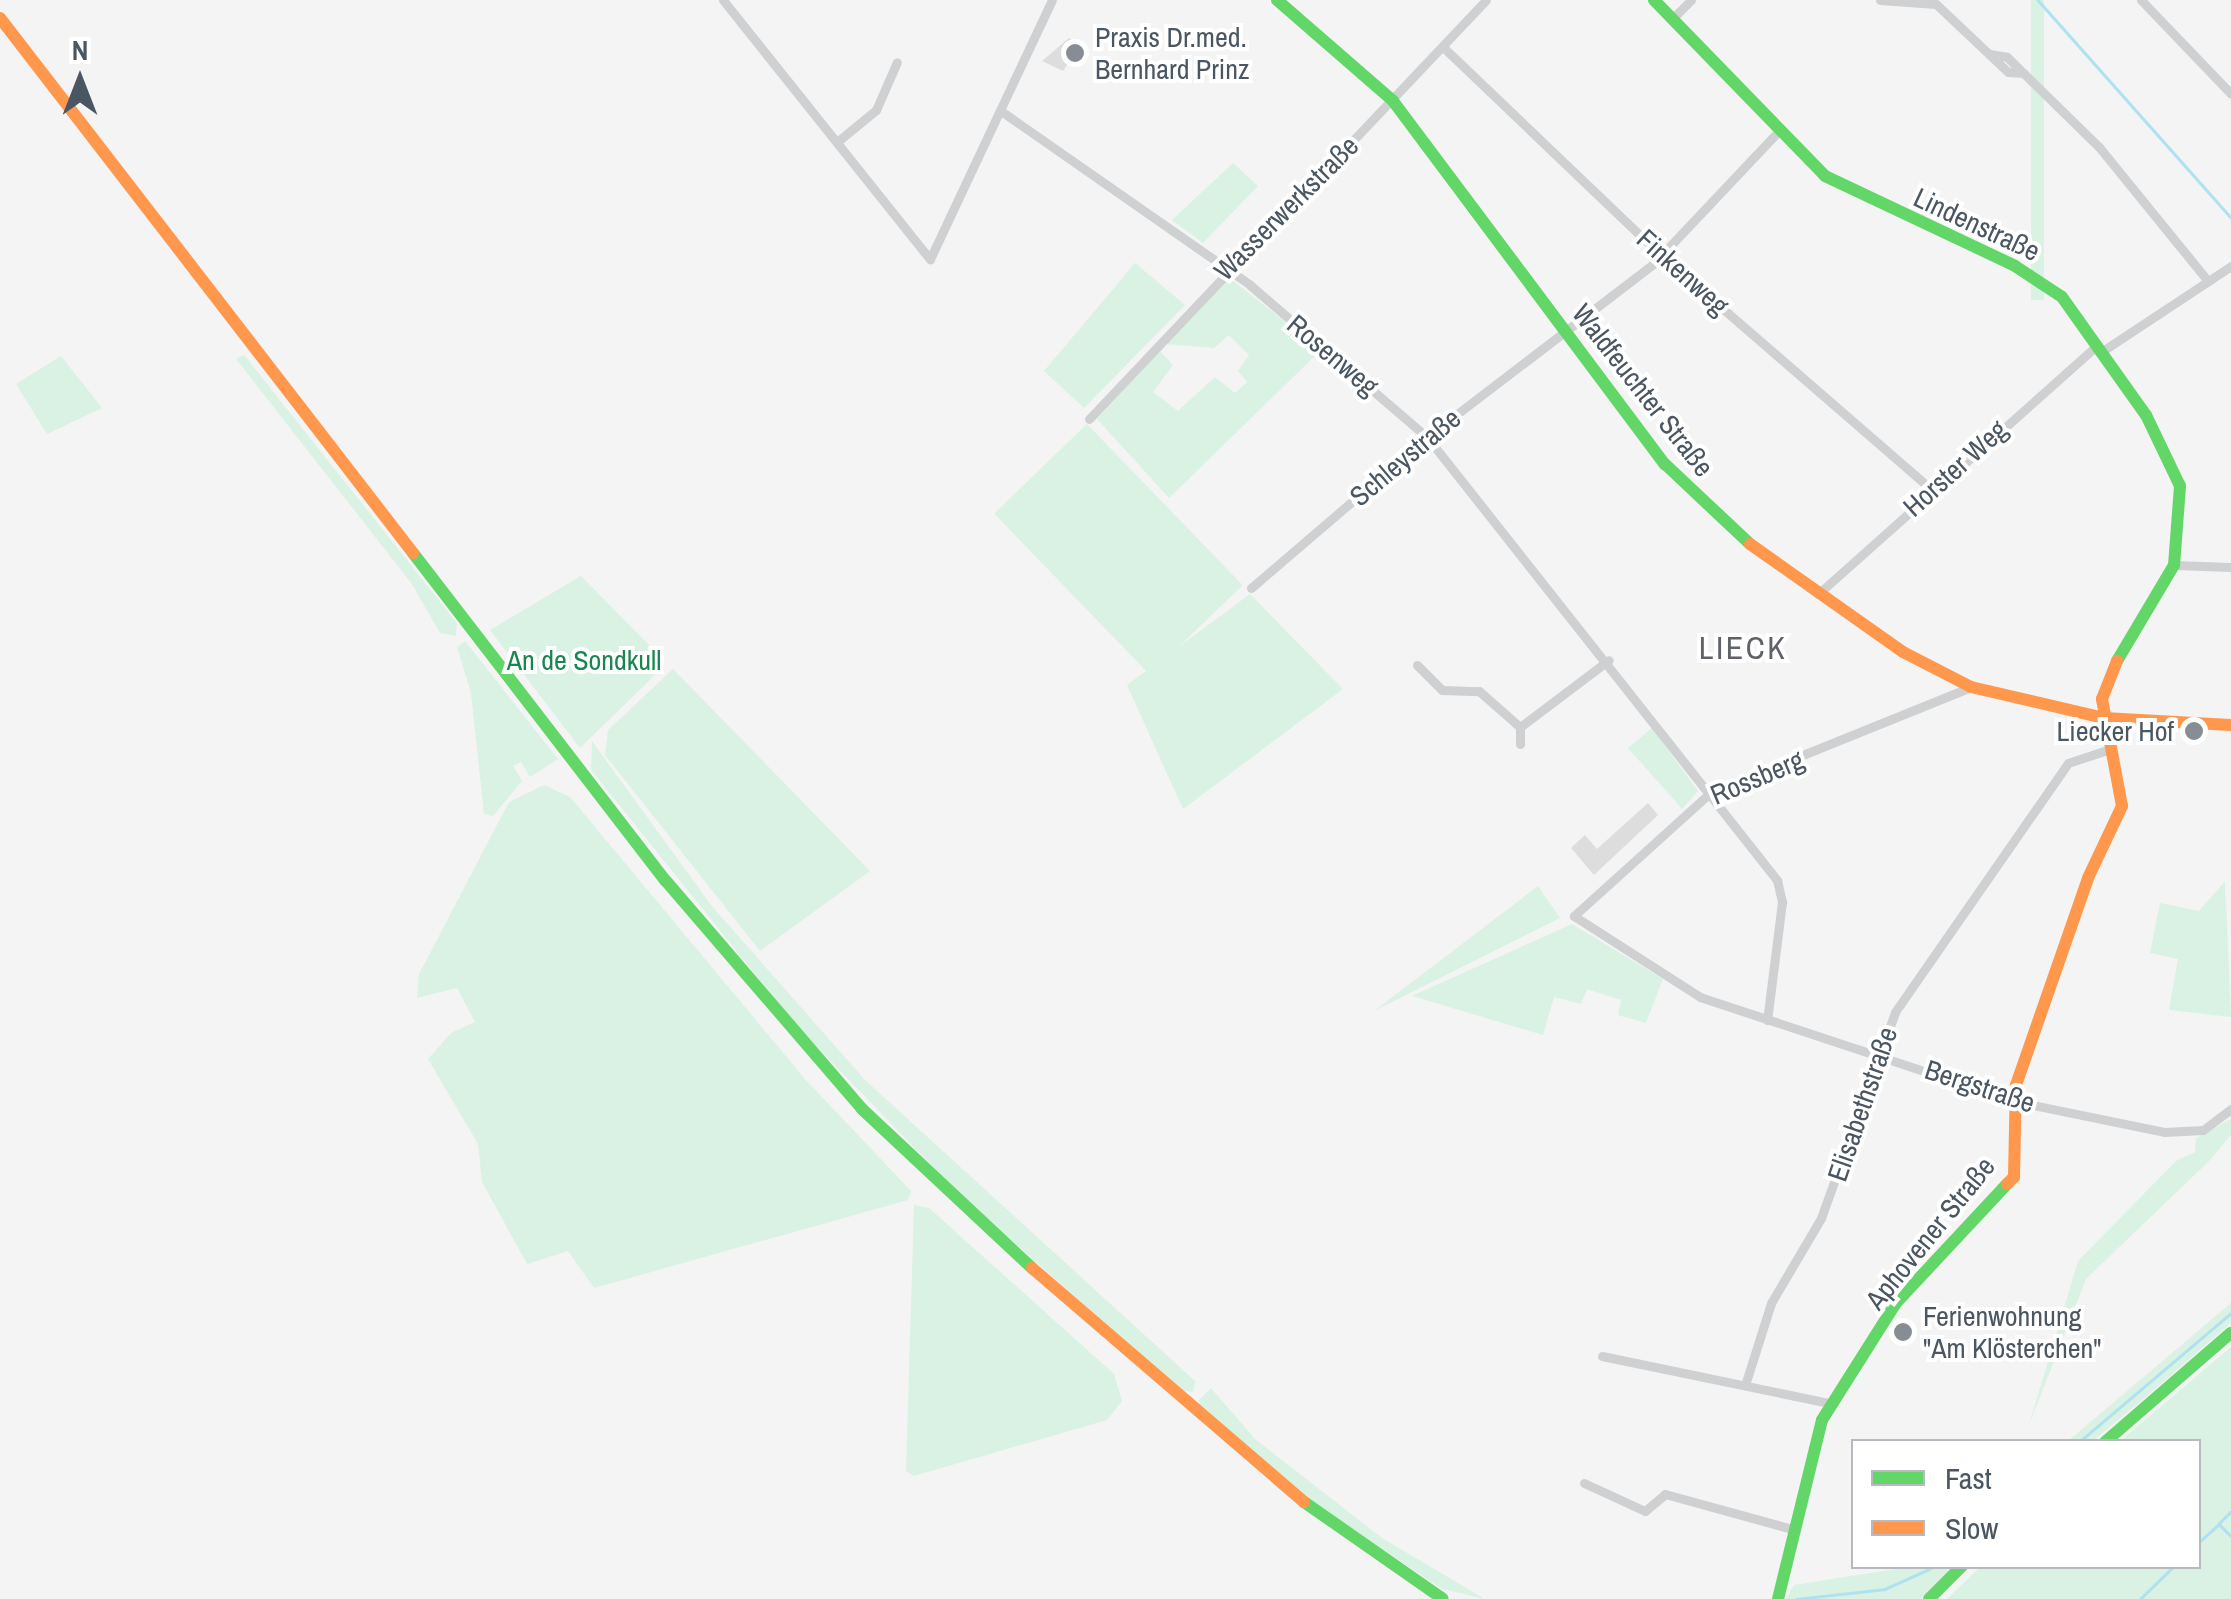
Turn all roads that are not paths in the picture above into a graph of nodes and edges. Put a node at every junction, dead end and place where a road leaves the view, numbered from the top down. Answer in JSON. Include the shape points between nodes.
{"nodes":[{"id":1,"x":723,"y":0,"type":"edge"},
{"id":2,"x":1052,"y":0,"type":"edge"},
{"id":3,"x":1277,"y":0,"type":"edge"},
{"id":4,"x":1486,"y":0,"type":"edge"},
{"id":5,"x":1654,"y":0,"type":"edge"},
{"id":6,"x":1691,"y":0,"type":"edge"},
{"id":7,"x":1880,"y":0,"type":"edge"},
{"id":8,"x":2141,"y":0,"type":"edge"},
{"id":9,"x":0,"y":18,"type":"edge"},
{"id":10,"x":1672,"y":19,"type":"junction"},
{"id":11,"x":1443,"y":47,"type":"junction"},
{"id":12,"x":897,"y":62,"type":"dead end"},
{"id":13,"x":2231,"y":94,"type":"edge"},
{"id":14,"x":1393,"y":100,"type":"junction"},
{"id":15,"x":1001,"y":111,"type":"junction"},
{"id":16,"x":1776,"y":134,"type":"junction"},
{"id":17,"x":837,"y":142,"type":"junction"},
{"id":18,"x":1662,"y":256,"type":"junction"},
{"id":19,"x":2231,"y":266,"type":"edge"},
{"id":20,"x":1227,"y":267,"type":"junction"},
{"id":21,"x":2208,"y":281,"type":"junction"},
{"id":22,"x":1563,"y":331,"type":"junction"},
{"id":23,"x":2099,"y":349,"type":"junction"},
{"id":24,"x":1089,"y":419,"type":"dead end"},
{"id":25,"x":1427,"y":437,"type":"junction"},
{"id":26,"x":1931,"y":489,"type":"junction"},
{"id":27,"x":2174,"y":566,"type":"junction"},
{"id":28,"x":2231,"y":567,"type":"edge"},
{"id":29,"x":1252,"y":588,"type":"dead end"},
{"id":30,"x":1818,"y":594,"type":"junction"},
{"id":31,"x":1609,"y":660,"type":"junction"},
{"id":32,"x":1417,"y":666,"type":"dead end"},
{"id":33,"x":1971,"y":687,"type":"junction"},
{"id":34,"x":2104,"y":718,"type":"junction"},
{"id":35,"x":2231,"y":725,"type":"edge"},
{"id":36,"x":1520,"y":728,"type":"junction"},
{"id":37,"x":1520,"y":744,"type":"dead end"},
{"id":38,"x":2110,"y":749,"type":"junction"},
{"id":39,"x":1711,"y":792,"type":"junction"},
{"id":40,"x":1574,"y":916,"type":"joint"},
{"id":41,"x":1767,"y":1020,"type":"junction"},
{"id":42,"x":1878,"y":1051,"type":"junction"},
{"id":43,"x":2018,"y":1102,"type":"junction"},
{"id":44,"x":2231,"y":1108,"type":"edge"},
{"id":45,"x":2231,"y":1333,"type":"edge"},
{"id":46,"x":1602,"y":1356,"type":"dead end"},
{"id":47,"x":1746,"y":1382,"type":"junction"},
{"id":48,"x":1833,"y":1404,"type":"junction"},
{"id":49,"x":2108,"y":1439,"type":"edge"},
{"id":50,"x":1584,"y":1483,"type":"dead end"},
{"id":51,"x":1792,"y":1529,"type":"junction"},
{"id":52,"x":1959,"y":1569,"type":"edge"},
{"id":53,"x":1444,"y":1599,"type":"edge"},
{"id":54,"x":1778,"y":1599,"type":"edge"},
{"id":55,"x":1929,"y":1599,"type":"edge"}],
"edges":[{"from":1,"to":17,"type":"street"},
{"from":2,"to":15,"type":"street"},
{"from":3,"to":14,"type":"street","name":"Waldfeuchter Straße"},
{"from":4,"to":11,"type":"street","name":"Wasserwerkstraße"},
{"from":5,"to":10,"type":"street","name":"Lindenstraße"},
{"from":6,"to":10,"type":"street"},
{"from":7,"to":21,"type":"street","via":[[1936,4],[2008,72],[2024,73],[2099,147]]},
{"from":8,"to":13,"type":"street"},
{"from":9,"to":53,"type":"street","via":[[655,867],[862,1109],[1097,1331],[1320,1516]]},
{"from":10,"to":16,"type":"street","name":"Lindenstraße"},
{"from":11,"to":14,"type":"street","name":"Wasserwerkstraße"},
{"from":11,"to":18,"type":"street","name":"Finkenweg"},
{"from":12,"to":17,"type":"street","via":[[876,110]]},
{"from":14,"to":20,"type":"street","name":"Wasserwerkstraße"},
{"from":14,"to":22,"type":"street","name":"Waldfeuchter Straße"},
{"from":15,"to":17,"type":"street","via":[[930,259]]},
{"from":15,"to":20,"type":"street","name":"Rosenweg"},
{"from":16,"to":18,"type":"street","name":"Schleystraße"},
{"from":16,"to":23,"type":"street","name":"Lindenstraße","via":[[1854,193],[2038,278]]},
{"from":18,"to":22,"type":"street","name":"Schleystraße"},
{"from":18,"to":26,"type":"street","name":"Finkenweg"},
{"from":19,"to":21,"type":"street","name":"Horster Weg"},
{"from":20,"to":24,"type":"street","name":"Wasserwerkstraße"},
{"from":20,"to":25,"type":"street","name":"Rosenweg"},
{"from":21,"to":23,"type":"street","name":"Horster Weg"},
{"from":22,"to":25,"type":"street","name":"Schleystraße"},
{"from":22,"to":30,"type":"street","name":"Waldfeuchter Straße","via":[[1694,496]]},
{"from":23,"to":26,"type":"street","name":"Horster Weg"},
{"from":23,"to":27,"type":"street","name":"Lindenstraße","via":[[2175,467],[2181,499]]},
{"from":25,"to":29,"type":"street","name":"Schleystraße"},
{"from":25,"to":31,"type":"street","name":"Rosenweg"},
{"from":26,"to":30,"type":"street","name":"Horster Weg"},
{"from":27,"to":28,"type":"street"},
{"from":27,"to":34,"type":"street","name":"Lindenstraße","via":[[2109,674]]},
{"from":30,"to":33,"type":"street","name":"Waldfeuchter Straße"},
{"from":31,"to":36,"type":"street"},
{"from":31,"to":39,"type":"street","name":"Rosenweg"},
{"from":32,"to":36,"type":"street","via":[[1442,690],[1479,691]]},
{"from":33,"to":34,"type":"street","name":"Waldfeuchter Straße"},
{"from":33,"to":39,"type":"street","name":"Rossberg"},
{"from":34,"to":35,"type":"street","name":"Waldfeuchter Straße"},
{"from":34,"to":38,"type":"street","name":"Aphovener Straße"},
{"from":36,"to":37,"type":"street"},
{"from":38,"to":42,"type":"street","name":"Elisabethstraße","via":[[2068,763],[1895,1012]]},
{"from":38,"to":43,"type":"street","name":"Aphovener Straße","via":[[2122,806],[2061,950],[2016,1084]]},
{"from":39,"to":40,"type":"street","name":"Rossberg"},
{"from":39,"to":41,"type":"street","name":"Rosenweg","via":[[1782,896]]},
{"from":40,"to":41,"type":"street","name":"Bergstraße","via":[[1700,997]]},
{"from":41,"to":42,"type":"street","name":"Bergstraße"},
{"from":42,"to":43,"type":"street","name":"Bergstraße"},
{"from":42,"to":47,"type":"street","name":"Elisabethstraße","via":[[1817,1228],[1774,1298]]},
{"from":43,"to":44,"type":"street","name":"Bergstraße","via":[[2164,1132],[2203,1130]]},
{"from":43,"to":48,"type":"street","name":"Aphovener Straße","via":[[2014,1176],[1896,1303]]},
{"from":45,"to":49,"type":"street"},
{"from":46,"to":47,"type":"street"},
{"from":47,"to":48,"type":"street"},
{"from":48,"to":51,"type":"street","name":"Aphovener Straße"},
{"from":50,"to":51,"type":"street","via":[[1645,1511],[1665,1494]]},
{"from":51,"to":54,"type":"street","name":"Aphovener Straße"},
{"from":52,"to":55,"type":"street"}]}
